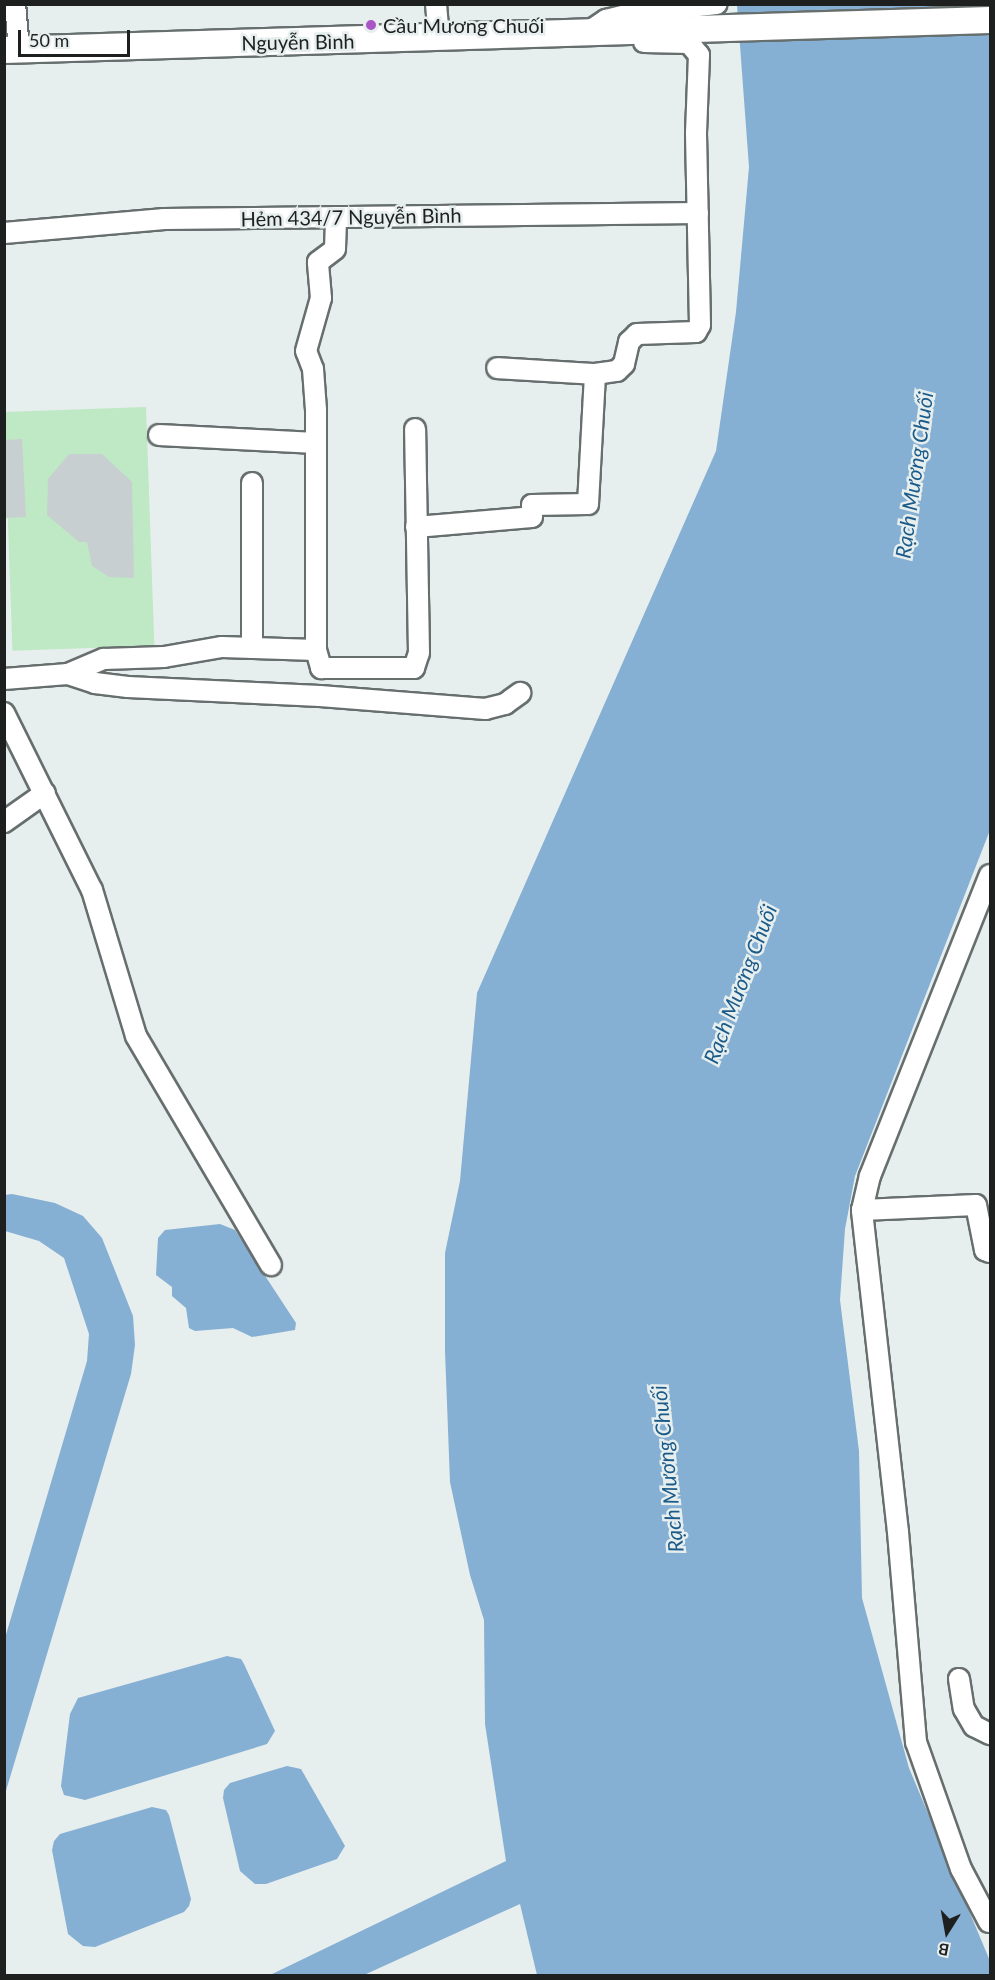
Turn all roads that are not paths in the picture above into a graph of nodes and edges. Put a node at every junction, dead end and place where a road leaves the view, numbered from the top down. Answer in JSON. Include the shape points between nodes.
{"nodes":[{"id":1,"x":15,"y":4,"type":"edge"},
{"id":2,"x":436,"y":4,"type":"edge"},
{"id":3,"x":717,"y":4,"type":"edge"},
{"id":4,"x":990,"y":20,"type":"edge"},
{"id":5,"x":587,"y":32,"type":"junction"},
{"id":6,"x":439,"y":39,"type":"junction"},
{"id":7,"x":12,"y":50,"type":"edge"},
{"id":8,"x":698,"y":213,"type":"junction"},
{"id":9,"x":336,"y":217,"type":"junction"},
{"id":10,"x":4,"y":233,"type":"edge"},
{"id":11,"x":497,"y":368,"type":"dead end"},
{"id":12,"x":595,"y":374,"type":"junction"},
{"id":13,"x":415,"y":429,"type":"dead end"},
{"id":14,"x":159,"y":435,"type":"dead end"},
{"id":15,"x":316,"y":443,"type":"junction"},
{"id":16,"x":252,"y":483,"type":"dead end"},
{"id":17,"x":416,"y":527,"type":"junction"},
{"id":18,"x":252,"y":648,"type":"junction"},
{"id":19,"x":316,"y":651,"type":"junction"},
{"id":20,"x":68,"y":674,"type":"junction"},
{"id":21,"x":4,"y":679,"type":"edge"},
{"id":22,"x":520,"y":693,"type":"dead end"},
{"id":23,"x":4,"y":713,"type":"edge"},
{"id":24,"x":45,"y":793,"type":"junction"},
{"id":25,"x":4,"y":822,"type":"edge"},
{"id":26,"x":990,"y":875,"type":"edge"},
{"id":27,"x":862,"y":1210,"type":"junction"},
{"id":28,"x":990,"y":1252,"type":"edge"},
{"id":29,"x":271,"y":1265,"type":"dead end"},
{"id":30,"x":959,"y":1679,"type":"dead end"},
{"id":31,"x":990,"y":1734,"type":"edge"},
{"id":32,"x":990,"y":1922,"type":"edge"}],
"edges":[{"from":1,"to":7,"type":"street"},
{"from":2,"to":6,"type":"street"},
{"from":3,"to":5,"type":"street","via":[[634,13],[606,20]]},
{"from":4,"to":5,"type":"main road","name":"Nguyễn Bình"},
{"from":5,"to":6,"type":"main road","name":"Nguyễn Bình"},
{"from":5,"to":8,"type":"street","via":[[609,42],[689,43],[696,48]]},
{"from":6,"to":7,"type":"main road","name":"Nguyễn Bình"},
{"from":8,"to":9,"type":"street","name":"Hẻm 434/7 Nguyễn Bình"},
{"from":8,"to":12,"type":"street","via":[[700,325],[696,332],[637,334],[629,342],[624,364],[617,371]]},
{"from":9,"to":10,"type":"street","name":"Hẻm 434/7 Nguyễn Bình","via":[[164,219]]},
{"from":9,"to":15,"type":"street","via":[[335,249],[318,262],[321,298],[306,351],[312,369]]},
{"from":11,"to":12,"type":"street"},
{"from":12,"to":17,"type":"street","via":[[588,504],[532,505],[532,517]]},
{"from":13,"to":17,"type":"street"},
{"from":14,"to":15,"type":"street"},
{"from":15,"to":19,"type":"street"},
{"from":16,"to":18,"type":"street"},
{"from":17,"to":19,"type":"street","via":[[419,653],[414,668],[321,668]]},
{"from":18,"to":19,"type":"street"},
{"from":18,"to":20,"type":"street","via":[[222,647],[164,657],[104,659]]},
{"from":20,"to":21,"type":"street"},
{"from":20,"to":22,"type":"street","via":[[95,683],[128,687],[320,696],[485,710],[505,704]]},
{"from":23,"to":24,"type":"street"},
{"from":24,"to":25,"type":"street"},
{"from":24,"to":29,"type":"street","via":[[92,890],[136,1036]]},
{"from":26,"to":27,"type":"street","via":[[870,1176]]},
{"from":27,"to":28,"type":"street","via":[[976,1205],[985,1250]]},
{"from":27,"to":32,"type":"street","via":[[898,1532],[916,1742],[961,1869]]},
{"from":30,"to":31,"type":"street","via":[[964,1709],[974,1726]]}]}
